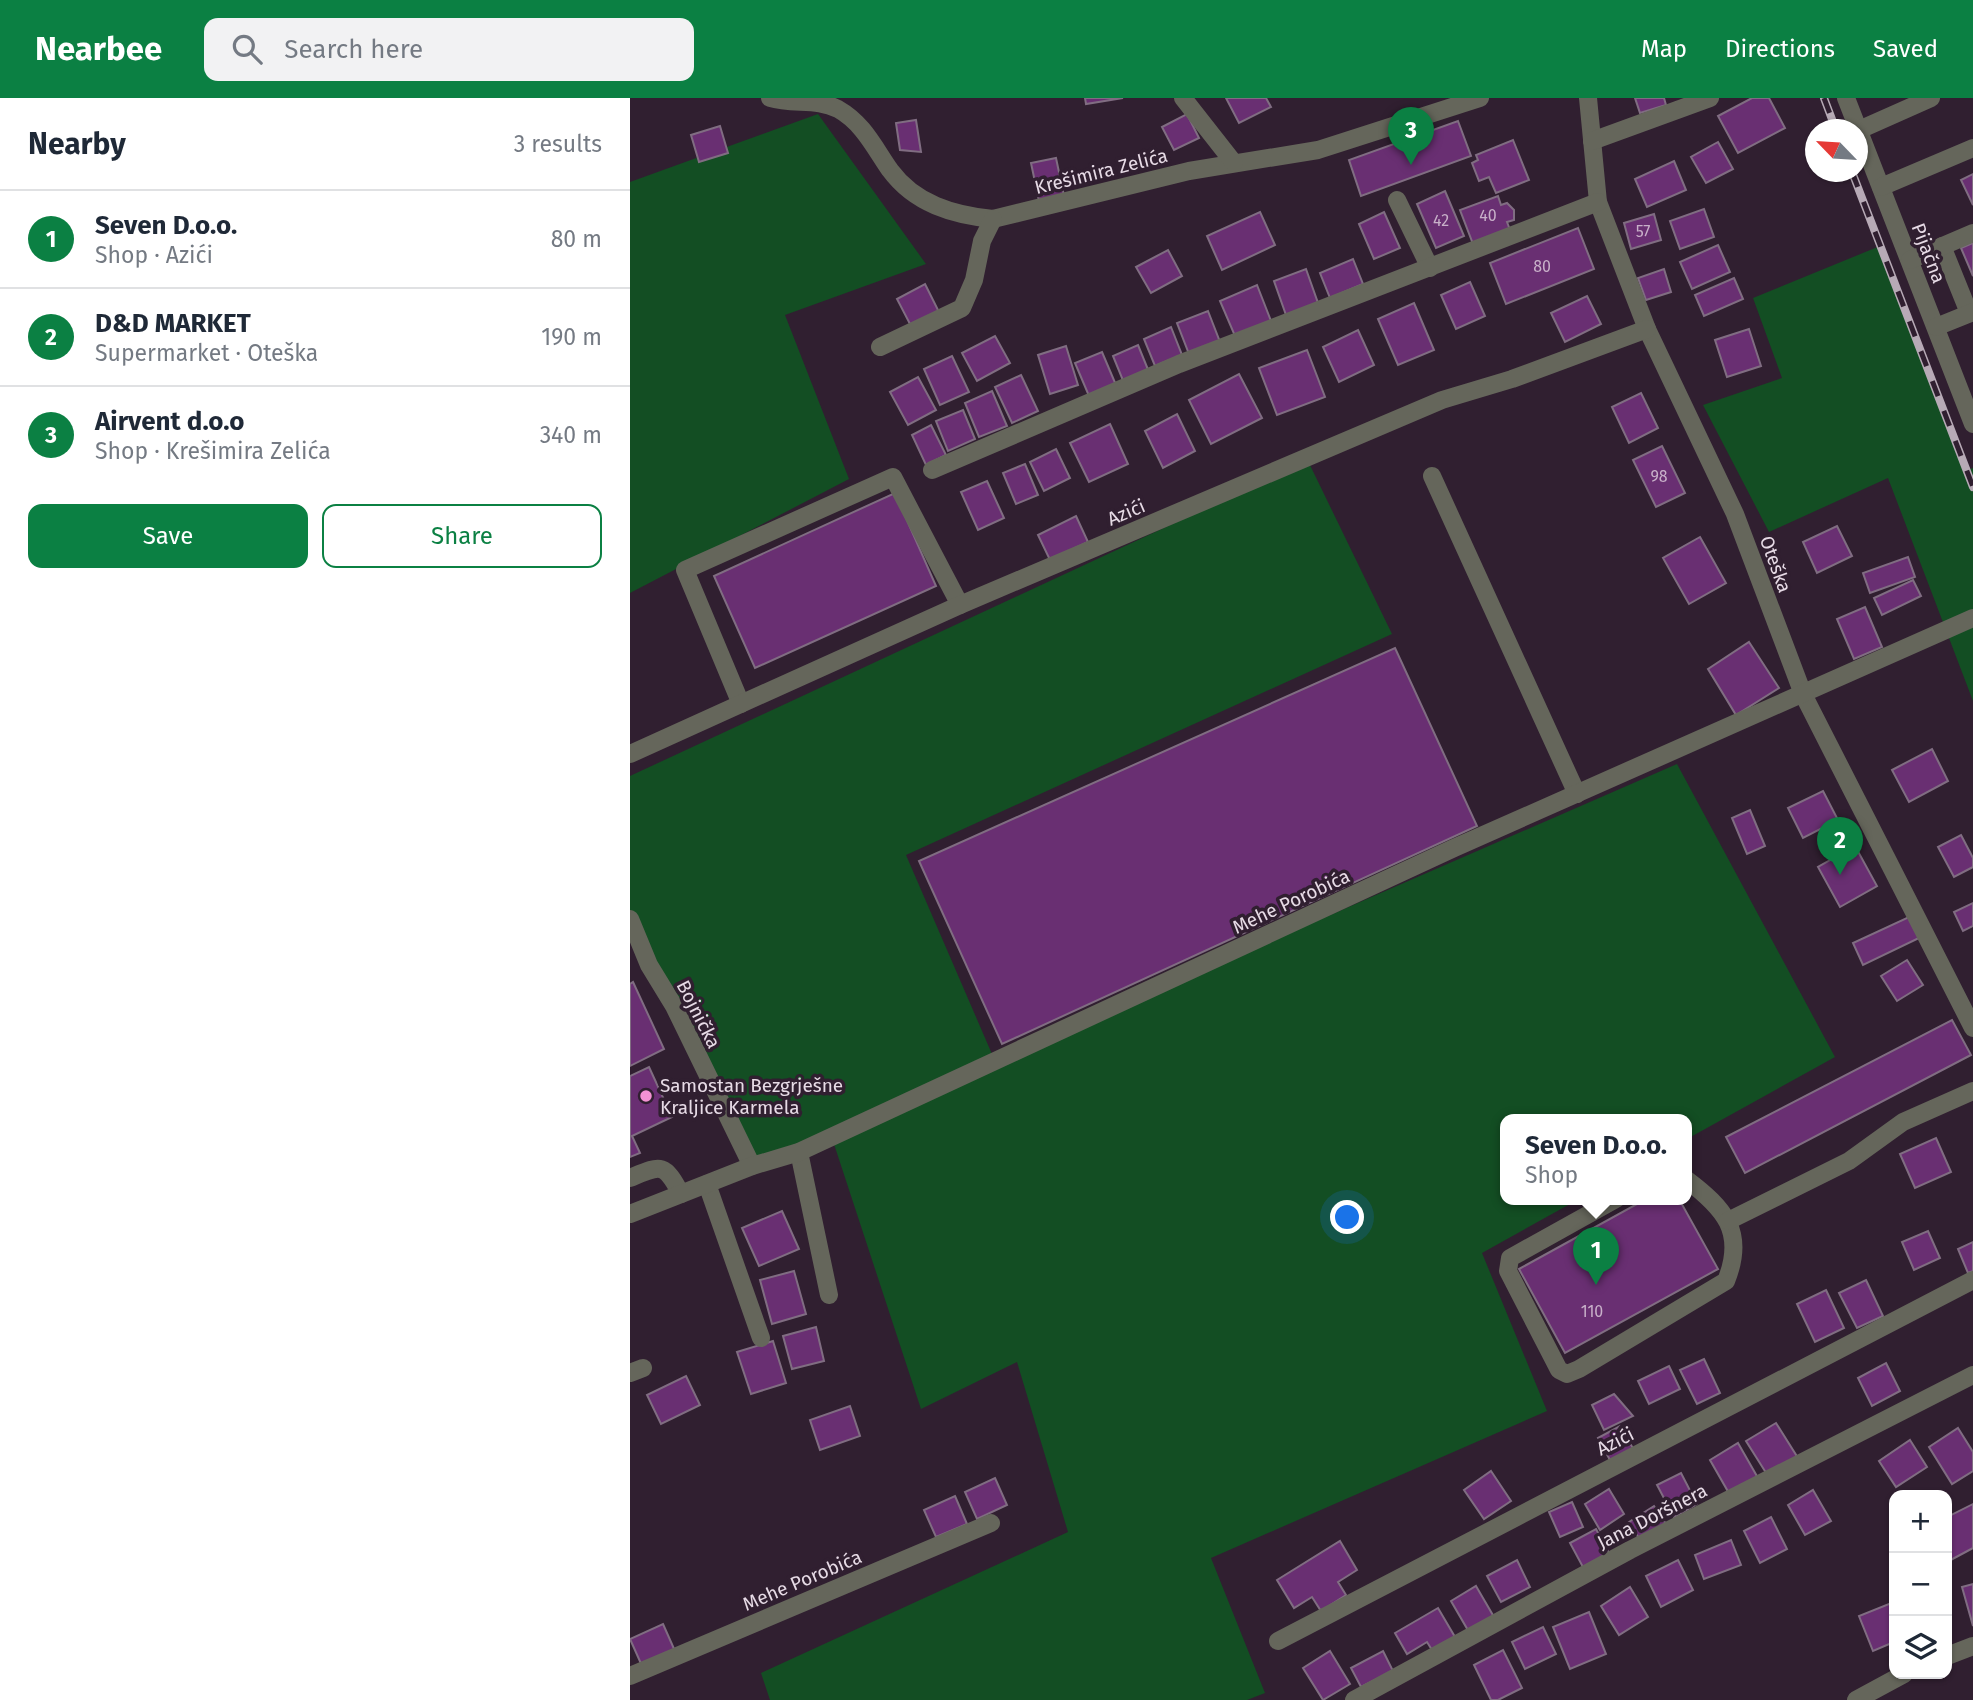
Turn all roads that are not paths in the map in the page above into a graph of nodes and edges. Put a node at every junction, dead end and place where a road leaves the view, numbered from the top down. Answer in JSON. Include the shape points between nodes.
{"nodes":[{"id":1,"x":770,"y":98,"type":"edge"},
{"id":2,"x":1183,"y":98,"type":"edge"},
{"id":3,"x":1480,"y":98,"type":"edge"},
{"id":4,"x":1588,"y":98,"type":"edge"},
{"id":5,"x":1710,"y":98,"type":"edge"},
{"id":6,"x":1846,"y":98,"type":"edge"},
{"id":7,"x":1931,"y":98,"type":"edge"},
{"id":8,"x":1854,"y":119,"type":"edge"},
{"id":9,"x":1868,"y":126,"type":"edge"},
{"id":10,"x":1592,"y":141,"type":"junction"},
{"id":11,"x":1973,"y":148,"type":"edge"},
{"id":12,"x":1868,"y":155,"type":"edge"},
{"id":13,"x":1234,"y":163,"type":"junction"},
{"id":14,"x":1881,"y":187,"type":"junction"},
{"id":15,"x":1397,"y":200,"type":"dead end"},
{"id":16,"x":1598,"y":202,"type":"junction"},
{"id":17,"x":993,"y":219,"type":"junction"},
{"id":18,"x":1973,"y":233,"type":"edge"},
{"id":19,"x":1942,"y":246,"type":"junction"},
{"id":20,"x":1910,"y":260,"type":"junction"},
{"id":21,"x":1430,"y":268,"type":"junction"},
{"id":22,"x":1971,"y":313,"type":"edge"},
{"id":23,"x":1936,"y":327,"type":"junction"},
{"id":24,"x":1647,"y":329,"type":"junction"},
{"id":25,"x":880,"y":347,"type":"dead end"},
{"id":26,"x":1968,"y":394,"type":"edge"},
{"id":27,"x":1973,"y":424,"type":"edge"},
{"id":28,"x":932,"y":470,"type":"dead end"},
{"id":29,"x":1433,"y":476,"type":"dead end"},
{"id":30,"x":960,"y":606,"type":"junction"},
{"id":31,"x":1973,"y":618,"type":"edge"},
{"id":32,"x":1803,"y":694,"type":"junction"},
{"id":33,"x":741,"y":704,"type":"junction"},
{"id":34,"x":630,"y":754,"type":"edge"},
{"id":35,"x":1577,"y":794,"type":"junction"},
{"id":36,"x":630,"y":919,"type":"edge"},
{"id":37,"x":1973,"y":1028,"type":"edge"},
{"id":38,"x":1973,"y":1091,"type":"edge"},
{"id":39,"x":799,"y":1152,"type":"junction"},
{"id":40,"x":752,"y":1166,"type":"junction"},
{"id":41,"x":630,"y":1178,"type":"edge"},
{"id":42,"x":707,"y":1184,"type":"junction"},
{"id":43,"x":1692,"y":1184,"type":"edge"},
{"id":44,"x":681,"y":1194,"type":"junction"},
{"id":45,"x":1605,"y":1205,"type":"edge"},
{"id":46,"x":630,"y":1214,"type":"edge"},
{"id":47,"x":1728,"y":1221,"type":"junction"},
{"id":48,"x":1973,"y":1280,"type":"edge"},
{"id":49,"x":829,"y":1295,"type":"dead end"},
{"id":50,"x":761,"y":1338,"type":"dead end"},
{"id":51,"x":1973,"y":1375,"type":"edge"},
{"id":52,"x":991,"y":1523,"type":"dead end"},
{"id":53,"x":1278,"y":1641,"type":"dead end"},
{"id":54,"x":1973,"y":1646,"type":"edge"},
{"id":55,"x":1952,"y":1654,"type":"edge"},
{"id":56,"x":630,"y":1676,"type":"edge"},
{"id":57,"x":1895,"y":1679,"type":"edge"},
{"id":58,"x":1354,"y":1700,"type":"edge"},
{"id":59,"x":1856,"y":1700,"type":"edge"}],
"edges":[{"from":1,"to":17,"type":"street","name":"Krešimira Zelića","via":[[835,107],[857,122],[891,171],[920,199],[967,217]]},
{"from":2,"to":13,"type":"street"},
{"from":3,"to":13,"type":"street","name":"Krešimira Zelića","via":[[1318,150]]},
{"from":4,"to":10,"type":"street","name":"Oteška"},
{"from":5,"to":10,"type":"street"},
{"from":6,"to":8,"type":"street","name":"Pijačna"},
{"from":7,"to":9,"type":"street"},
{"from":10,"to":16,"type":"street","name":"Oteška"},
{"from":11,"to":14,"type":"street"},
{"from":12,"to":14,"type":"street","name":"Pijačna"},
{"from":13,"to":17,"type":"street","name":"Krešimira Zelića"},
{"from":14,"to":20,"type":"street","name":"Pijačna"},
{"from":15,"to":21,"type":"street"},
{"from":16,"to":21,"type":"street"},
{"from":16,"to":24,"type":"street","name":"Oteška"},
{"from":17,"to":25,"type":"street","via":[[962,308]]},
{"from":18,"to":19,"type":"street"},
{"from":19,"to":20,"type":"street"},
{"from":19,"to":22,"type":"street"},
{"from":20,"to":23,"type":"street","name":"Pijačna"},
{"from":21,"to":28,"type":"street","via":[[1179,364]]},
{"from":22,"to":23,"type":"street"},
{"from":23,"to":26,"type":"street","name":"Pijačna"},
{"from":24,"to":30,"type":"street","name":"Azići","via":[[1442,400]]},
{"from":24,"to":32,"type":"street","name":"Oteška","via":[[1735,514]]},
{"from":26,"to":27,"type":"street","name":"Pijačna"},
{"from":29,"to":35,"type":"street"},
{"from":30,"to":33,"type":"street","name":"Azići"},
{"from":30,"to":33,"type":"street","via":[[893,477],[685,570]]},
{"from":31,"to":32,"type":"street"},
{"from":32,"to":35,"type":"street","name":"Mehe Porobića"},
{"from":32,"to":37,"type":"street","name":"Oteška"},
{"from":33,"to":34,"type":"street","name":"Azići"},
{"from":35,"to":39,"type":"street","name":"Mehe Porobića"},
{"from":36,"to":40,"type":"street","name":"Bojnička"},
{"from":38,"to":47,"type":"street","via":[[1903,1122],[1849,1161]]},
{"from":39,"to":40,"type":"street","name":"Mehe Porobića"},
{"from":39,"to":49,"type":"street"},
{"from":40,"to":42,"type":"street","name":"Mehe Porobića"},
{"from":41,"to":44,"type":"street","via":[[658,1167]]},
{"from":42,"to":44,"type":"street","name":"Mehe Porobića"},
{"from":42,"to":50,"type":"street"},
{"from":43,"to":47,"type":"street","via":[[1713,1199]]},
{"from":44,"to":46,"type":"street","name":"Mehe Porobića"},
{"from":45,"to":47,"type":"street","via":[[1510,1258],[1507,1271],[1559,1370],[1567,1374],[1726,1281],[1733,1239]]},
{"from":48,"to":53,"type":"street","name":"Azići"},
{"from":51,"to":58,"type":"street","name":"Jana Doršnera","via":[[1630,1550]]},
{"from":52,"to":56,"type":"street","name":"Mehe Porobića"},
{"from":54,"to":55,"type":"street"},
{"from":57,"to":59,"type":"street"}]}
